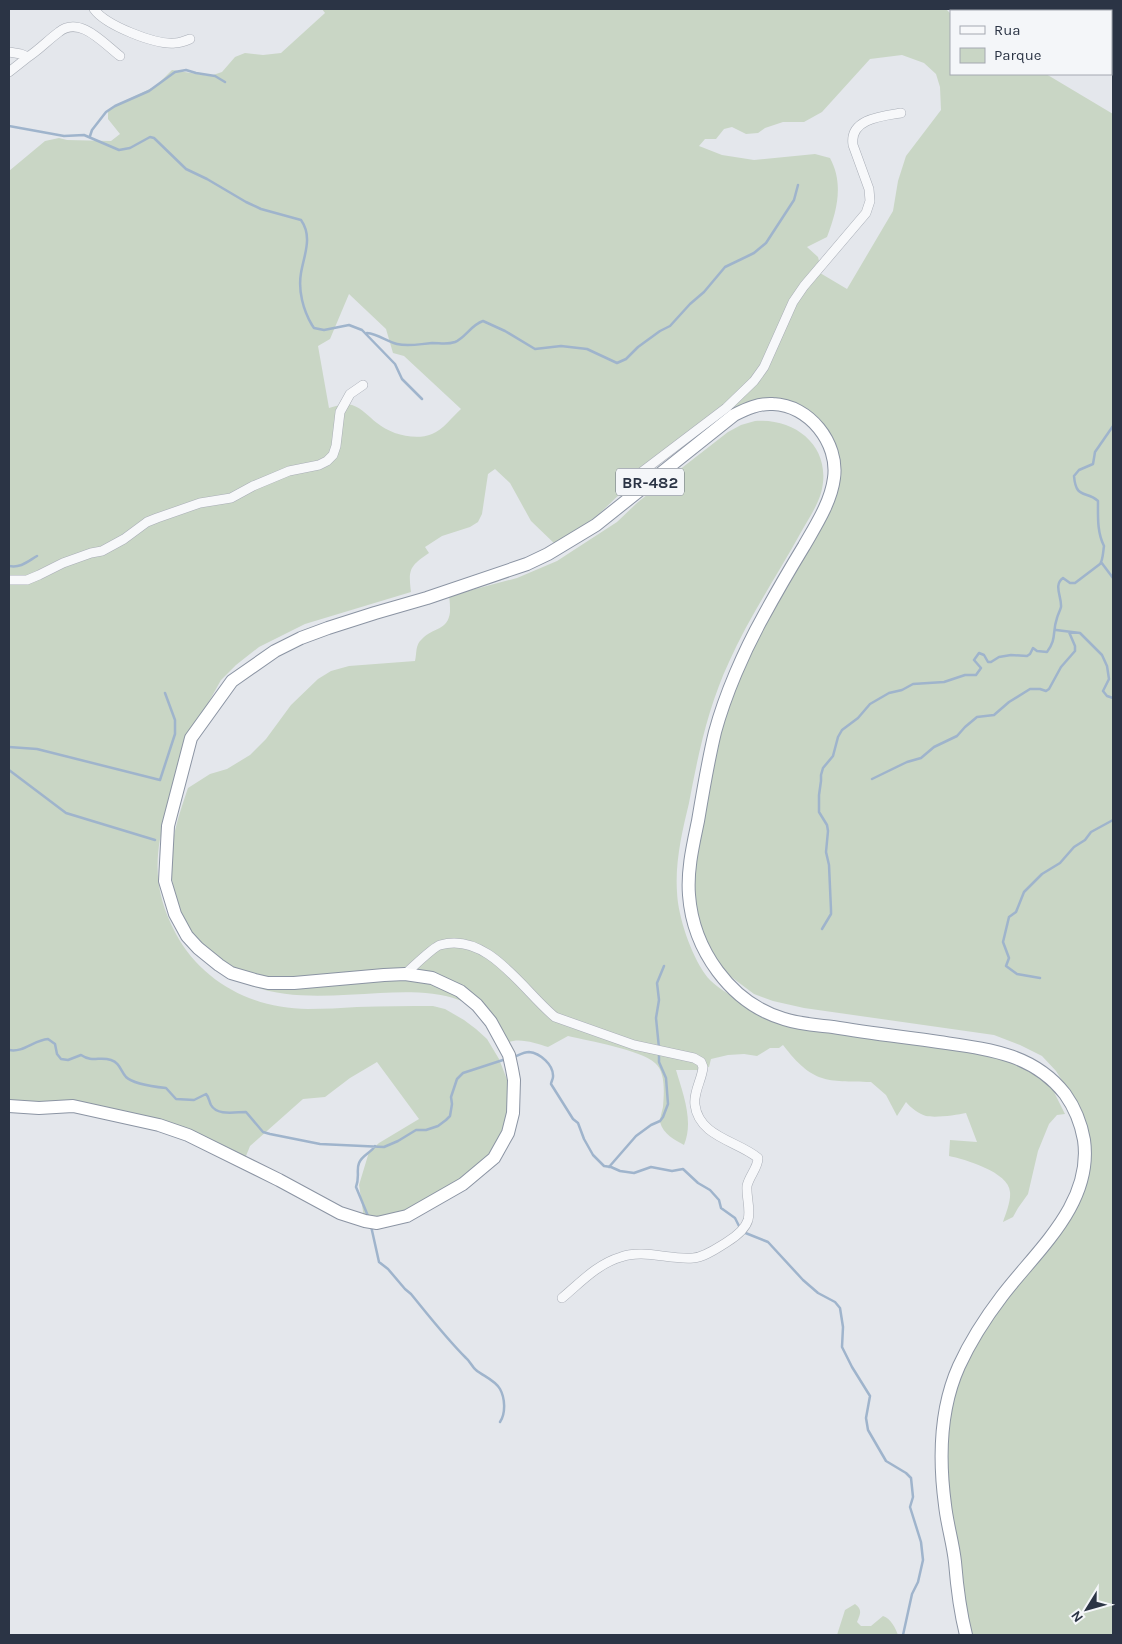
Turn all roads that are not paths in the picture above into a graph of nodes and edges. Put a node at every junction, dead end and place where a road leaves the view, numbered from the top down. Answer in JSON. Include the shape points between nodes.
{"nodes":[{"id":1,"x":94,"y":9,"type":"edge"},
{"id":2,"x":190,"y":39,"type":"dead end"},
{"id":3,"x":9,"y":52,"type":"edge"},
{"id":4,"x":120,"y":56,"type":"dead end"},
{"id":5,"x":28,"y":57,"type":"junction"},
{"id":6,"x":9,"y":72,"type":"edge"},
{"id":7,"x":901,"y":113,"type":"dead end"},
{"id":8,"x":364,"y":385,"type":"dead end"},
{"id":9,"x":635,"y":494,"type":"junction"},
{"id":10,"x":9,"y":580,"type":"edge"},
{"id":11,"x":405,"y":974,"type":"junction"},
{"id":12,"x":9,"y":1106,"type":"edge"},
{"id":13,"x":562,"y":1298,"type":"dead end"},
{"id":14,"x":966,"y":1635,"type":"edge"}],
"edges":[{"from":1,"to":2,"type":"street","via":[[101,17],[146,38],[177,44]]},
{"from":3,"to":5,"type":"street"},
{"from":4,"to":5,"type":"street","via":[[88,31],[74,27],[65,28]]},
{"from":5,"to":6,"type":"street"},
{"from":7,"to":9,"type":"street","via":[[868,120],[854,132],[853,145],[869,189],[866,213],[793,302],[764,367],[726,408],[639,474],[633,484]]},
{"from":8,"to":10,"type":"street","via":[[350,394],[340,412],[336,446],[327,461],[289,471],[231,498],[200,503],[157,518],[102,551],[63,563],[27,580]]},
{"from":9,"to":11,"type":"highway","number":"BR-482","via":[[568,543],[527,564],[349,621],[282,647],[232,680],[191,738],[168,826],[166,881],[175,914],[198,948],[231,973],[268,983]]},
{"from":9,"to":14,"type":"highway","number":"BR-482","via":[[734,415],[763,404],[781,404],[799,411],[816,425],[829,444],[835,465],[834,483],[826,504],[754,634],[728,691],[714,735],[688,889],[697,932],[710,961],[740,994],[783,1019],[989,1050],[1023,1060],[1049,1077],[1060,1089],[1073,1106],[1082,1129],[1084,1166],[1076,1195],[1063,1220],[986,1318],[958,1368],[950,1396],[942,1442],[944,1503]]},
{"from":11,"to":12,"type":"highway","number":"BR-482","via":[[440,981],[477,1005],[498,1032],[509,1055],[514,1088],[508,1133],[494,1158],[463,1184],[407,1216],[377,1223],[351,1218],[188,1135],[144,1120],[73,1106]]},
{"from":11,"to":13,"type":"street","via":[[439,945],[460,943],[482,950],[502,964],[555,1017],[634,1045],[694,1058],[703,1067],[694,1104],[699,1119],[716,1136],[758,1158],[748,1186],[747,1223],[730,1240],[694,1258],[622,1256],[599,1266]]}]}
